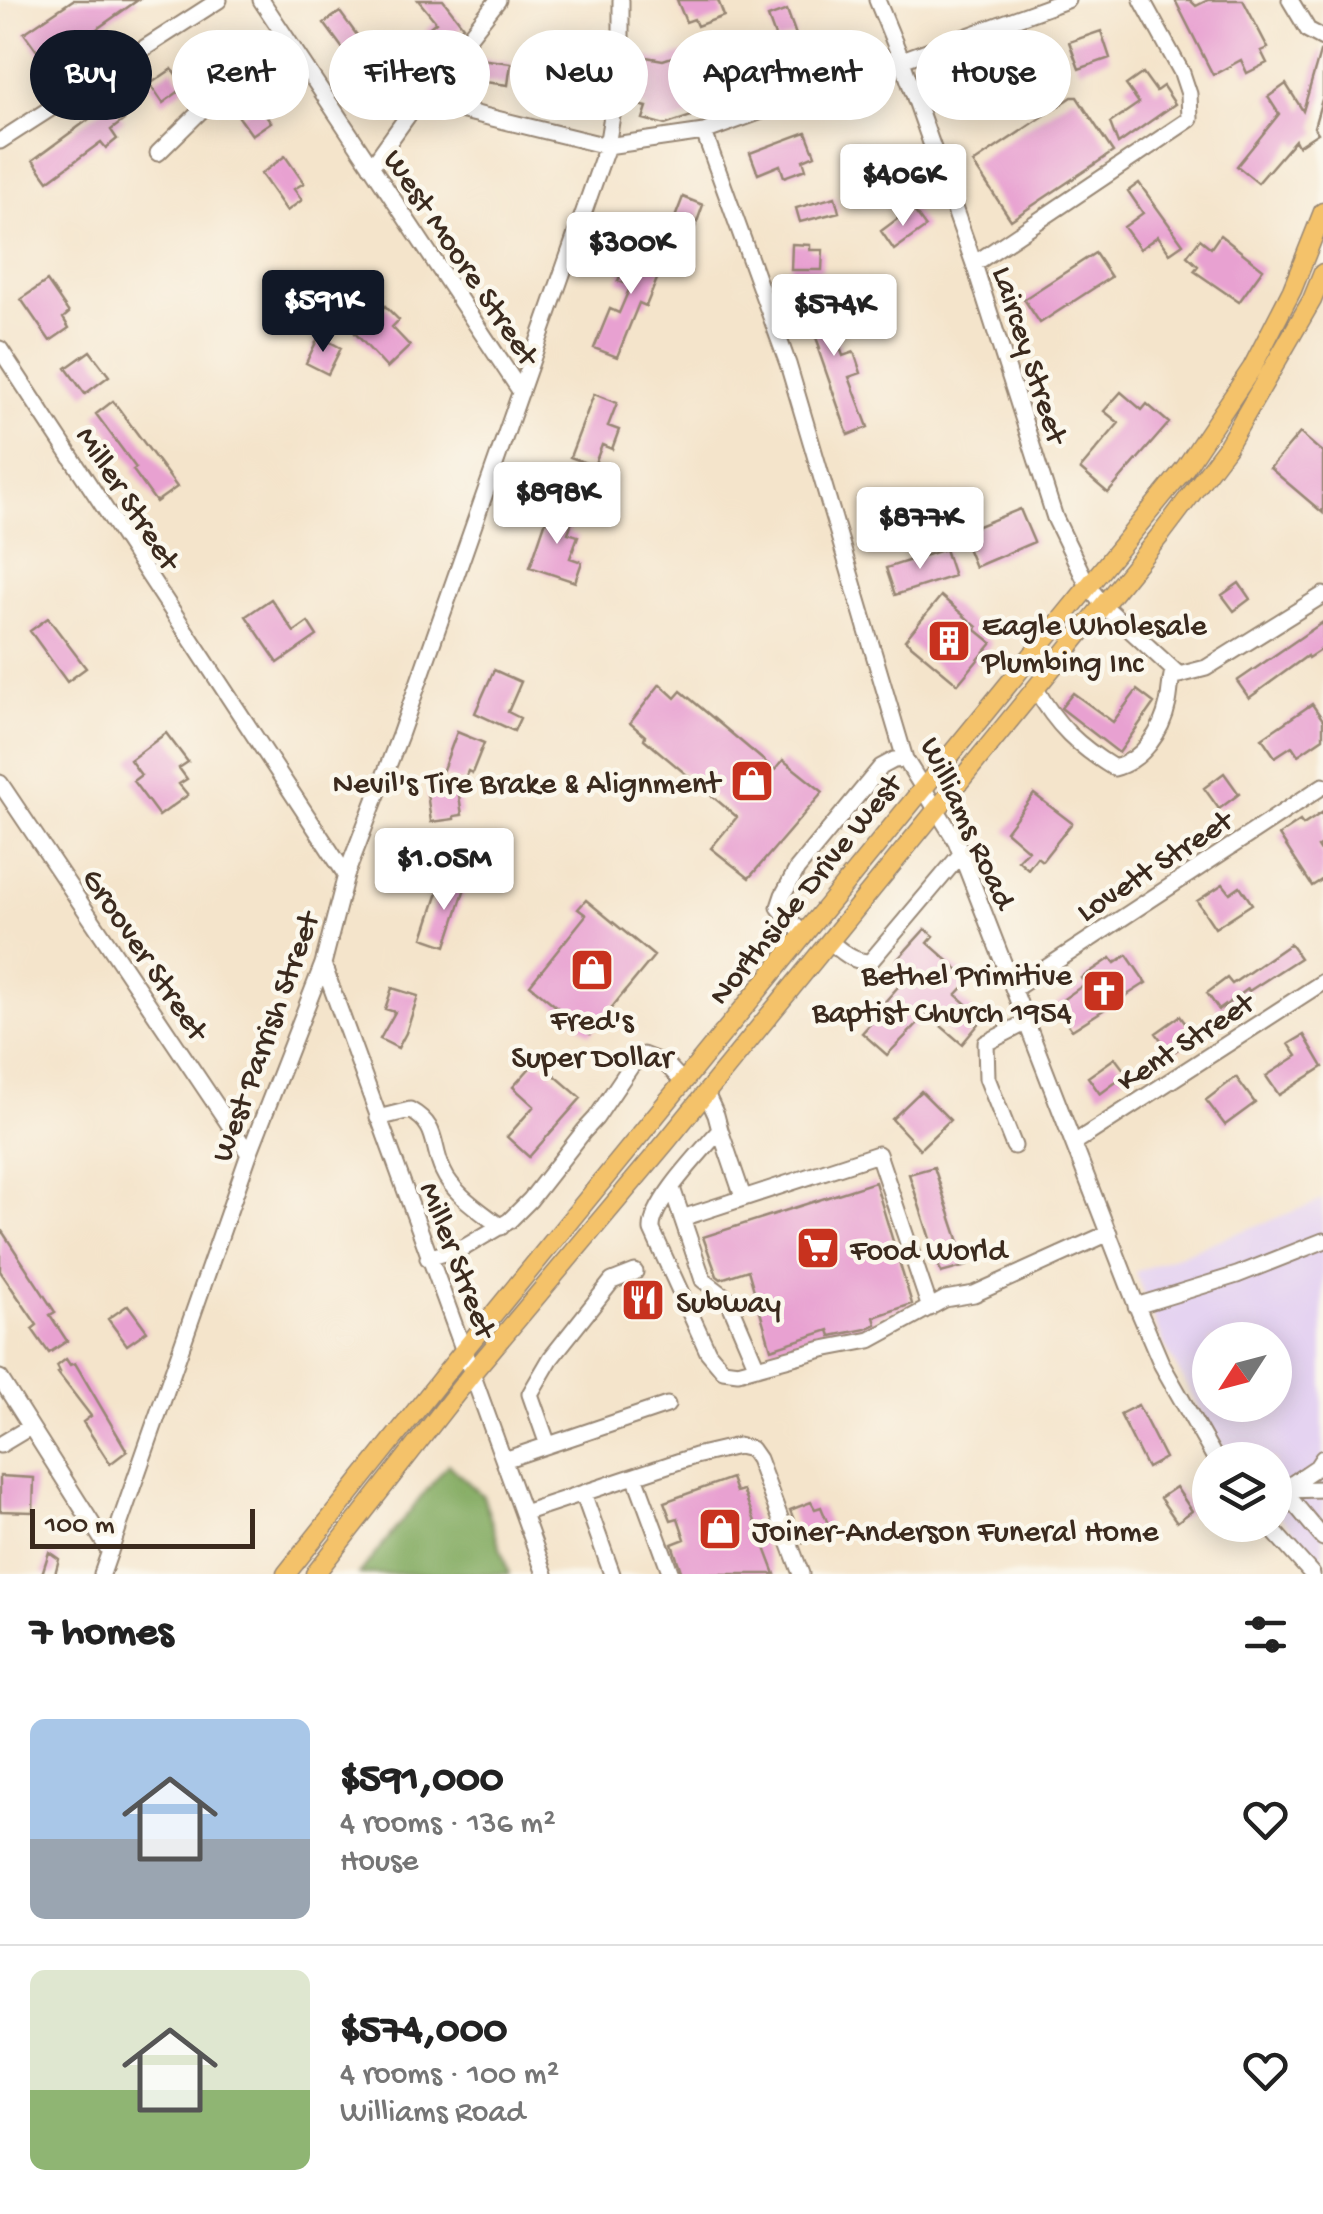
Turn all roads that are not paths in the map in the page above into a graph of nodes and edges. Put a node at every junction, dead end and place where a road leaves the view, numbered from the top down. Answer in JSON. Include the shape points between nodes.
{"nodes":[{"id":1,"x":219,"y":0,"type":"edge"},
{"id":2,"x":262,"y":0,"type":"edge"},
{"id":3,"x":498,"y":0,"type":"edge"},
{"id":4,"x":621,"y":0,"type":"edge"},
{"id":5,"x":878,"y":0,"type":"edge"},
{"id":6,"x":1067,"y":0,"type":"edge"},
{"id":7,"x":1142,"y":0,"type":"edge"},
{"id":8,"x":1290,"y":0,"type":"edge"},
{"id":9,"x":280,"y":30,"type":"edge"},
{"id":10,"x":474,"y":30,"type":"edge"},
{"id":11,"x":1323,"y":38,"type":"edge"},
{"id":12,"x":902,"y":61,"type":"junction"},
{"id":13,"x":309,"y":74,"type":"edge"},
{"id":14,"x":490,"y":117,"type":"edge"},
{"id":15,"x":192,"y":120,"type":"edge"},
{"id":16,"x":405,"y":120,"type":"edge"},
{"id":17,"x":704,"y":132,"type":"junction"},
{"id":18,"x":0,"y":141,"type":"edge"},
{"id":19,"x":607,"y":146,"type":"junction"},
{"id":20,"x":158,"y":153,"type":"dead end"},
{"id":21,"x":371,"y":167,"type":"junction"},
{"id":22,"x":1323,"y":212,"type":"edge"},
{"id":23,"x":974,"y":264,"type":"junction"},
{"id":24,"x":1323,"y":273,"type":"edge"},
{"id":25,"x":0,"y":350,"type":"edge"},
{"id":26,"x":520,"y":392,"type":"junction"},
{"id":27,"x":1088,"y":586,"type":"junction"},
{"id":28,"x":1323,"y":595,"type":"edge"},
{"id":29,"x":1104,"y":606,"type":"junction"},
{"id":30,"x":1173,"y":671,"type":"junction"},
{"id":31,"x":1036,"y":689,"type":"junction"},
{"id":32,"x":906,"y":759,"type":"junction"},
{"id":33,"x":0,"y":783,"type":"edge"},
{"id":34,"x":1323,"y":786,"type":"edge"},
{"id":35,"x":922,"y":788,"type":"junction"},
{"id":36,"x":936,"y":810,"type":"junction"},
{"id":37,"x":962,"y":854,"type":"junction"},
{"id":38,"x":346,"y":875,"type":"junction"},
{"id":39,"x":804,"y":936,"type":"junction"},
{"id":40,"x":829,"y":941,"type":"junction"},
{"id":41,"x":324,"y":964,"type":"junction"},
{"id":42,"x":1323,"y":982,"type":"edge"},
{"id":43,"x":1014,"y":989,"type":"junction"},
{"id":44,"x":1027,"y":1022,"type":"junction"},
{"id":45,"x":683,"y":1082,"type":"junction"},
{"id":46,"x":706,"y":1093,"type":"junction"},
{"id":47,"x":378,"y":1118,"type":"junction"},
{"id":48,"x":720,"y":1130,"type":"junction"},
{"id":49,"x":1074,"y":1143,"type":"junction"},
{"id":50,"x":1014,"y":1146,"type":"dead end"},
{"id":51,"x":249,"y":1154,"type":"junction"},
{"id":52,"x":672,"y":1188,"type":"junction"},
{"id":53,"x":743,"y":1198,"type":"junction"},
{"id":54,"x":682,"y":1218,"type":"junction"},
{"id":55,"x":501,"y":1227,"type":"junction"},
{"id":56,"x":1109,"y":1233,"type":"junction"},
{"id":57,"x":1323,"y":1241,"type":"edge"},
{"id":58,"x":428,"y":1258,"type":"junction"},
{"id":59,"x":635,"y":1272,"type":"dead end"},
{"id":60,"x":1136,"y":1306,"type":"junction"},
{"id":61,"x":930,"y":1308,"type":"junction"},
{"id":62,"x":465,"y":1350,"type":"junction"},
{"id":63,"x":757,"y":1367,"type":"junction"},
{"id":64,"x":473,"y":1372,"type":"junction"},
{"id":65,"x":0,"y":1378,"type":"edge"},
{"id":66,"x":667,"y":1405,"type":"dead end"},
{"id":67,"x":30,"y":1427,"type":"junction"},
{"id":68,"x":1206,"y":1442,"type":"edge"},
{"id":69,"x":0,"y":1445,"type":"edge"},
{"id":70,"x":548,"y":1445,"type":"junction"},
{"id":71,"x":1323,"y":1458,"type":"edge"},
{"id":72,"x":504,"y":1460,"type":"junction"},
{"id":73,"x":635,"y":1476,"type":"junction"},
{"id":74,"x":1292,"y":1484,"type":"edge"},
{"id":75,"x":1323,"y":1489,"type":"edge"},
{"id":76,"x":1292,"y":1492,"type":"edge"},
{"id":77,"x":584,"y":1493,"type":"junction"},
{"id":78,"x":1292,"y":1507,"type":"edge"},
{"id":79,"x":523,"y":1513,"type":"junction"},
{"id":80,"x":1323,"y":1538,"type":"edge"},
{"id":81,"x":1283,"y":1542,"type":"edge"},
{"id":82,"x":110,"y":1552,"type":"junction"},
{"id":83,"x":102,"y":1574,"type":"edge"},
{"id":84,"x":286,"y":1574,"type":"edge"},
{"id":85,"x":315,"y":1574,"type":"edge"},
{"id":86,"x":545,"y":1574,"type":"edge"},
{"id":87,"x":612,"y":1574,"type":"edge"},
{"id":88,"x":670,"y":1574,"type":"edge"},
{"id":89,"x":801,"y":1574,"type":"edge"},
{"id":90,"x":1312,"y":1574,"type":"edge"}],
"edges":[{"from":1,"to":18,"type":"street"},
{"from":2,"to":9,"type":"street","name":"West Moore Street"},
{"from":3,"to":10,"type":"street"},
{"from":4,"to":19,"type":"street","name":"West Parrish Street","via":[[621,61]]},
{"from":5,"to":12,"type":"street","name":"Laircey Street"},
{"from":6,"to":12,"type":"street"},
{"from":7,"to":23,"type":"street","via":[[1182,73],[1190,119]]},
{"from":8,"to":11,"type":"street","via":[[1308,30]]},
{"from":12,"to":17,"type":"street"},
{"from":12,"to":23,"type":"street","name":"Laircey Street"},
{"from":13,"to":21,"type":"street","name":"West Moore Street"},
{"from":14,"to":19,"type":"street"},
{"from":15,"to":20,"type":"street"},
{"from":16,"to":21,"type":"street"},
{"from":17,"to":19,"type":"street"},
{"from":17,"to":32,"type":"street","name":"Williams Road","via":[[788,364]]},
{"from":19,"to":26,"type":"street","name":"West Parrish Street"},
{"from":21,"to":26,"type":"street","name":"West Moore Street"},
{"from":22,"to":27,"type":"main road","name":"Northside Drive West","via":[[1252,368],[1184,468]]},
{"from":23,"to":27,"type":"street","name":"Laircey Street","via":[[1054,518]]},
{"from":24,"to":29,"type":"main road","name":"Northside Drive West","via":[[1227,446]]},
{"from":25,"to":38,"type":"street","name":"Miller Street"},
{"from":26,"to":38,"type":"street","name":"West Parrish Street"},
{"from":27,"to":29,"type":"street","name":"Laircey Street"},
{"from":27,"to":35,"type":"main road","name":"Northside Drive West"},
{"from":28,"to":30,"type":"street","via":[[1206,668],[1179,676]]},
{"from":29,"to":30,"type":"street"},
{"from":29,"to":31,"type":"main road","name":"Northside Drive West"},
{"from":30,"to":31,"type":"street","via":[[1154,738],[1134,761],[1114,768],[1068,735]]},
{"from":31,"to":36,"type":"main road","name":"Northside Drive West"},
{"from":32,"to":35,"type":"street","name":"Williams Road"},
{"from":32,"to":39,"type":"street","via":[[881,767],[797,869],[779,907]]},
{"from":33,"to":51,"type":"street","name":"Groover Street"},
{"from":34,"to":43,"type":"street","name":"Lovett Street"},
{"from":35,"to":36,"type":"street","name":"Williams Road"},
{"from":35,"to":39,"type":"main road","name":"Northside Drive West"},
{"from":36,"to":37,"type":"street","name":"Williams Road"},
{"from":36,"to":40,"type":"main road","name":"Northside Drive West"},
{"from":37,"to":40,"type":"street","via":[[870,962]]},
{"from":37,"to":43,"type":"street","name":"Williams Road"},
{"from":38,"to":41,"type":"street","name":"West Parrish Street"},
{"from":39,"to":45,"type":"main road","name":"Northside Drive West"},
{"from":40,"to":46,"type":"main road","name":"Northside Drive West"},
{"from":41,"to":47,"type":"street","name":"Miller Street"},
{"from":41,"to":51,"type":"street","name":"West Parrish Street"},
{"from":42,"to":49,"type":"street","name":"Kent Street"},
{"from":43,"to":44,"type":"street","name":"Williams Road"},
{"from":44,"to":49,"type":"street","name":"Williams Road"},
{"from":44,"to":50,"type":"street","via":[[986,1043],[987,1078]]},
{"from":45,"to":55,"type":"street","via":[[666,1064],[643,1055],[530,1200]]},
{"from":45,"to":62,"type":"main road","name":"Northside Drive West"},
{"from":46,"to":48,"type":"street"},
{"from":46,"to":64,"type":"main road","name":"Northside Drive West"},
{"from":47,"to":55,"type":"street","via":[[410,1110],[423,1118],[443,1172]]},
{"from":47,"to":58,"type":"street","name":"Miller Street"},
{"from":48,"to":52,"type":"street"},
{"from":48,"to":53,"type":"street"},
{"from":49,"to":56,"type":"street","name":"Williams Road"},
{"from":51,"to":82,"type":"street","name":"West Parrish Street"},
{"from":52,"to":54,"type":"street"},
{"from":52,"to":63,"type":"street","via":[[651,1220],[652,1230],[708,1352],[723,1370]]},
{"from":53,"to":54,"type":"street"},
{"from":53,"to":61,"type":"street","via":[[878,1154]]},
{"from":54,"to":63,"type":"street","via":[[703,1280],[728,1299]]},
{"from":55,"to":58,"type":"street"},
{"from":56,"to":60,"type":"street","name":"Williams Road"},
{"from":56,"to":61,"type":"street"},
{"from":57,"to":60,"type":"street"},
{"from":58,"to":62,"type":"street","name":"Miller Street"},
{"from":59,"to":70,"type":"street","via":[[612,1281],[535,1383],[530,1394]]},
{"from":60,"to":68,"type":"street","name":"Williams Road"},
{"from":61,"to":63,"type":"street","via":[[870,1340]]},
{"from":62,"to":64,"type":"street","name":"Miller Street"},
{"from":62,"to":84,"type":"main road","name":"Northside Drive West"},
{"from":64,"to":72,"type":"street","name":"Miller Street"},
{"from":64,"to":85,"type":"main road","name":"Northside Drive West"},
{"from":65,"to":67,"type":"street"},
{"from":66,"to":70,"type":"street"},
{"from":67,"to":69,"type":"street"},
{"from":67,"to":82,"type":"street"},
{"from":70,"to":72,"type":"street"},
{"from":71,"to":74,"type":"street"},
{"from":72,"to":79,"type":"street","name":"Miller Street"},
{"from":73,"to":77,"type":"street"},
{"from":73,"to":88,"type":"street"},
{"from":73,"to":89,"type":"street","via":[[695,1456],[751,1449]]},
{"from":75,"to":76,"type":"street"},
{"from":77,"to":79,"type":"street"},
{"from":77,"to":87,"type":"street"},
{"from":78,"to":80,"type":"street"},
{"from":79,"to":86,"type":"street","name":"Miller Street"},
{"from":81,"to":90,"type":"street"},
{"from":82,"to":83,"type":"street","name":"West Parrish Street"}]}
